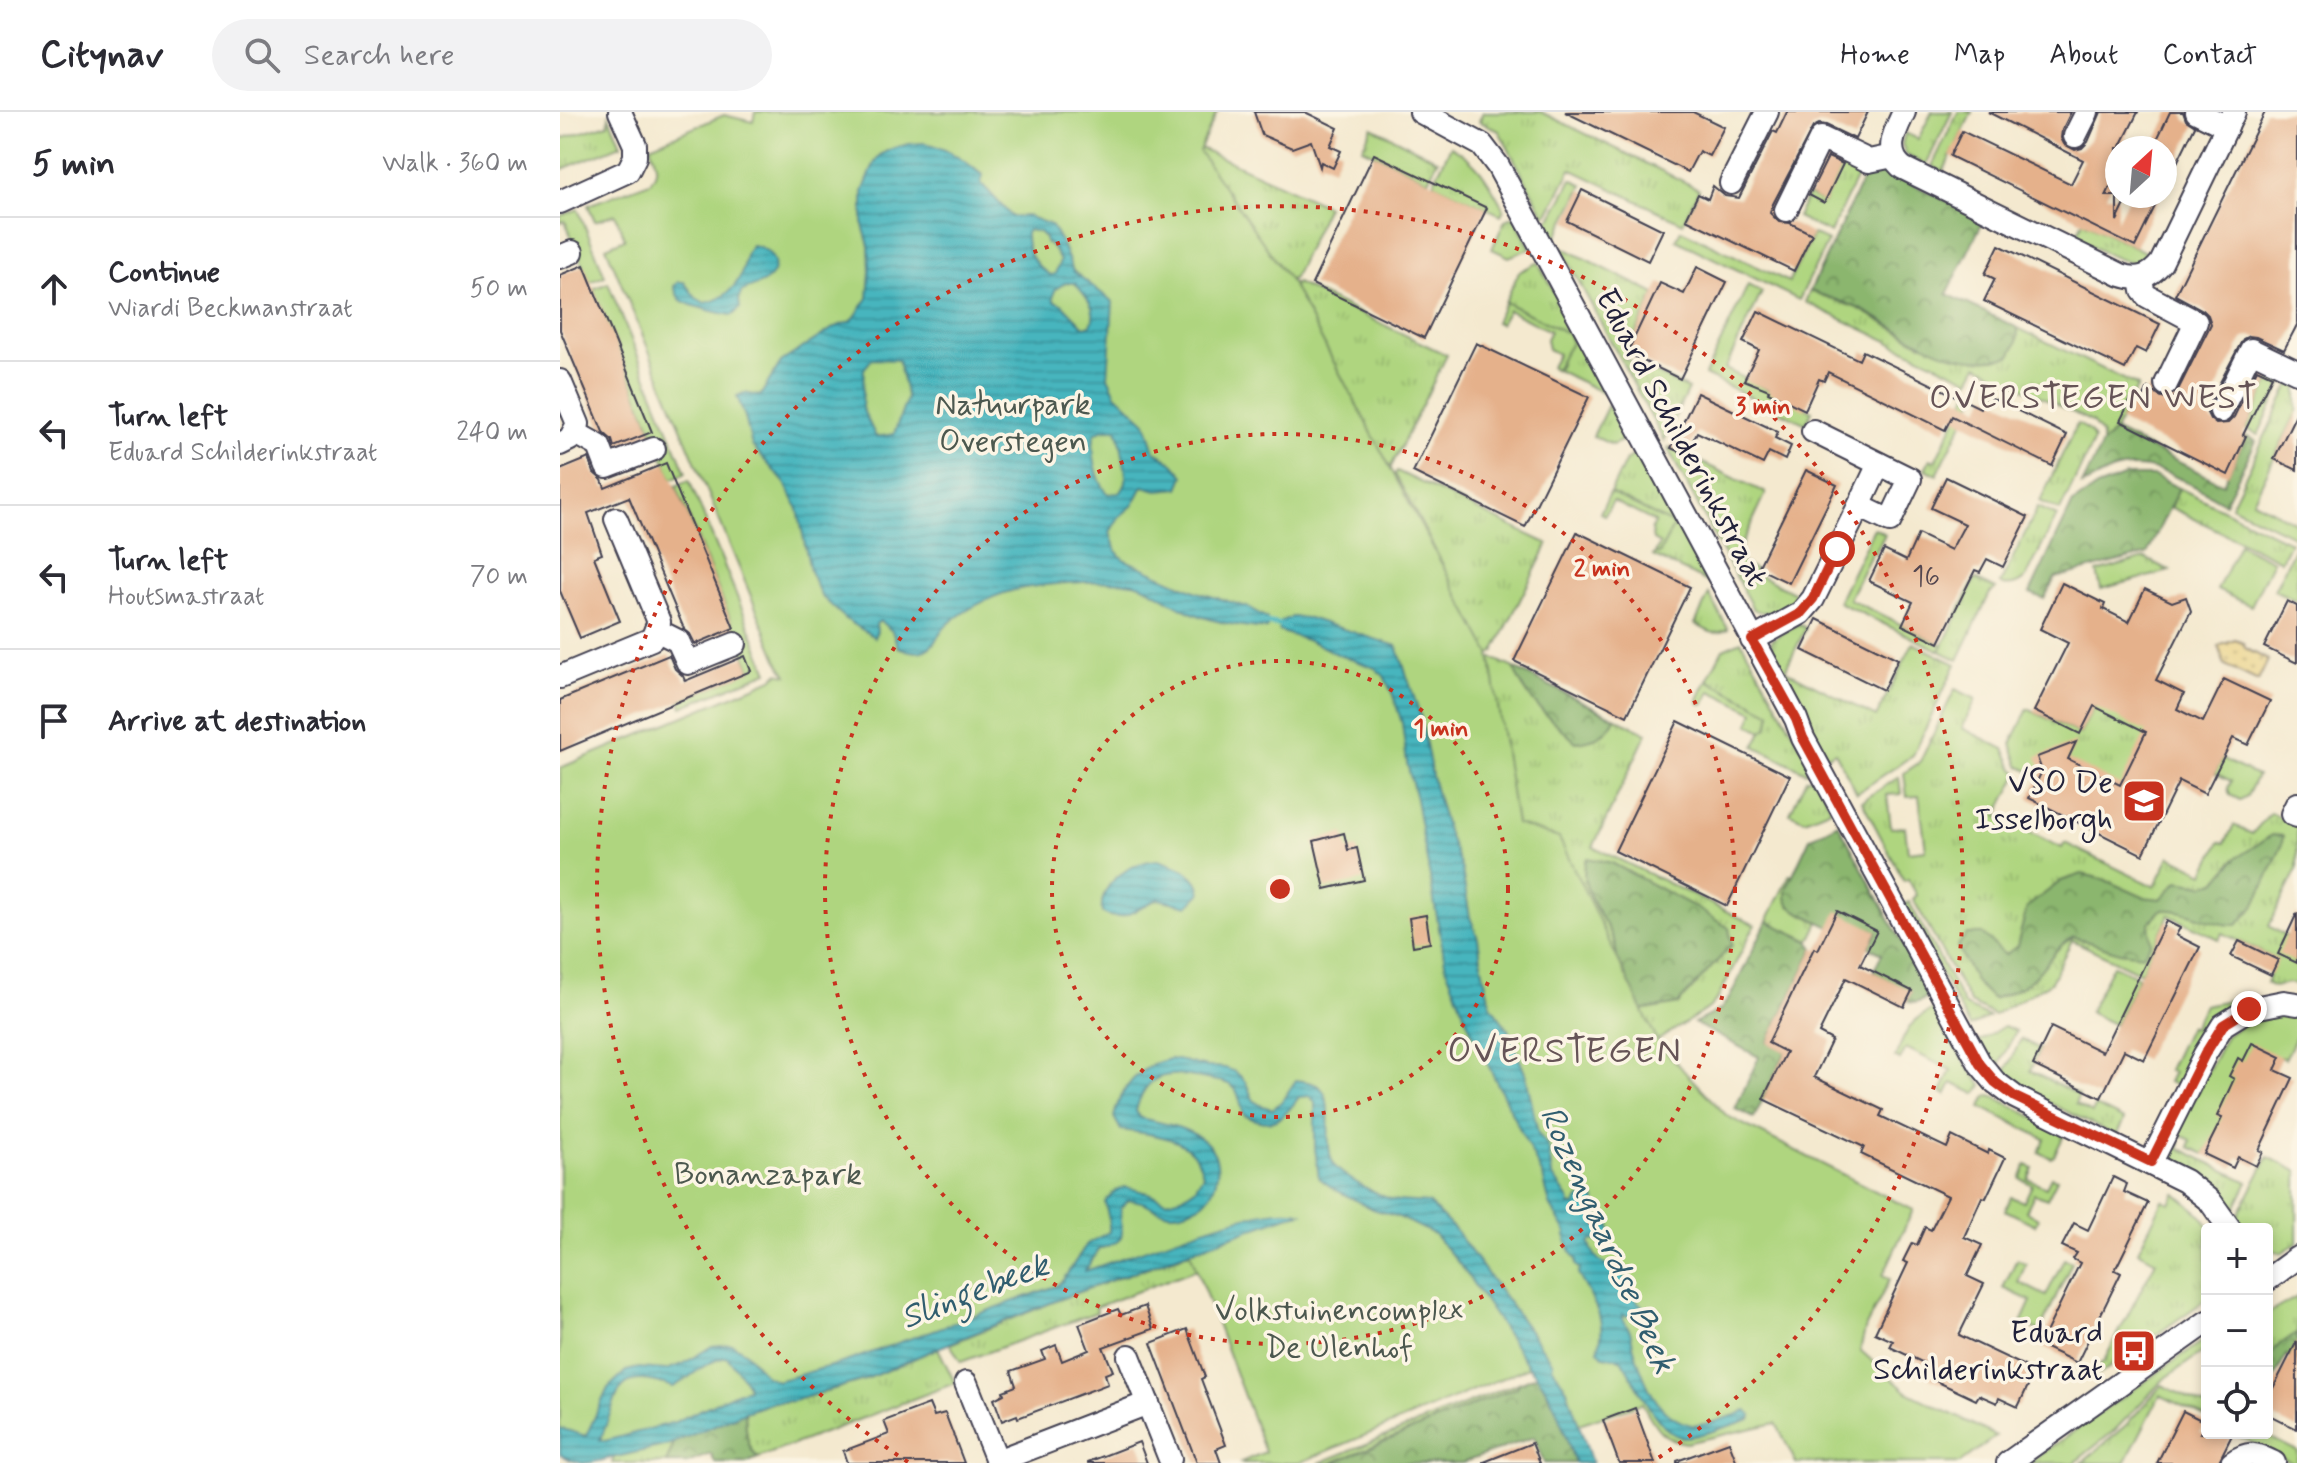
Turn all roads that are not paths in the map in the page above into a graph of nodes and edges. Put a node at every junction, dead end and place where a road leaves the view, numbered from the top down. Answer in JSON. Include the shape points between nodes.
{"nodes":[{"id":1,"x":620,"y":112,"type":"edge"},
{"id":2,"x":1421,"y":112,"type":"edge"},
{"id":3,"x":1767,"y":112,"type":"edge"},
{"id":4,"x":1904,"y":112,"type":"edge"},
{"id":5,"x":2087,"y":112,"type":"edge"},
{"id":6,"x":2197,"y":112,"type":"edge"},
{"id":7,"x":2231,"y":119,"type":"edge"},
{"id":8,"x":2075,"y":136,"type":"dead end"},
{"id":9,"x":1893,"y":156,"type":"junction"},
{"id":10,"x":1731,"y":183,"type":"dead end"},
{"id":11,"x":560,"y":202,"type":"edge"},
{"id":12,"x":1786,"y":210,"type":"dead end"},
{"id":13,"x":2141,"y":278,"type":"junction"},
{"id":14,"x":2297,"y":372,"type":"edge"},
{"id":15,"x":560,"y":381,"type":"edge"},
{"id":16,"x":2166,"y":384,"type":"dead end"},
{"id":17,"x":2221,"y":411,"type":"dead end"},
{"id":18,"x":1813,"y":431,"type":"dead end"},
{"id":19,"x":567,"y":438,"type":"edge"},
{"id":20,"x":654,"y":449,"type":"dead end"},
{"id":21,"x":1879,"y":464,"type":"junction"},
{"id":22,"x":1859,"y":506,"type":"junction"},
{"id":23,"x":616,"y":519,"type":"dead end"},
{"id":24,"x":656,"y":630,"type":"junction"},
{"id":25,"x":1752,"y":640,"type":"junction"},
{"id":26,"x":735,"y":644,"type":"dead end"},
{"id":27,"x":560,"y":677,"type":"edge"},
{"id":28,"x":2297,"y":1004,"type":"edge"},
{"id":29,"x":2151,"y":1162,"type":"junction"},
{"id":30,"x":2226,"y":1223,"type":"edge"},
{"id":31,"x":2297,"y":1258,"type":"edge"},
{"id":32,"x":2273,"y":1276,"type":"edge"},
{"id":33,"x":2201,"y":1326,"type":"edge"},
{"id":34,"x":1129,"y":1356,"type":"dead end"},
{"id":35,"x":966,"y":1383,"type":"dead end"},
{"id":36,"x":1148,"y":1403,"type":"junction"},
{"id":37,"x":1170,"y":1459,"type":"dead end"},
{"id":38,"x":997,"y":1462,"type":"edge"},
{"id":39,"x":2008,"y":1463,"type":"edge"},
{"id":40,"x":2232,"y":1463,"type":"edge"},
{"id":41,"x":2274,"y":1463,"type":"edge"}],
"edges":[{"from":1,"to":11,"type":"street","via":[[635,145],[628,171]]},
{"from":2,"to":25,"type":"street","name":"Eduard Schilderinkstraat","via":[[1482,145],[1498,166]]},
{"from":3,"to":10,"type":"street"},
{"from":4,"to":9,"type":"street","via":[[1892,140]]},
{"from":5,"to":8,"type":"street"},
{"from":6,"to":7,"type":"street"},
{"from":7,"to":13,"type":"street","via":[[2161,263]]},
{"from":9,"to":12,"type":"street","via":[[1869,161],[1821,138]]},
{"from":9,"to":13,"type":"street","via":[[1903,168],[2121,275]]},
{"from":13,"to":16,"type":"street","via":[[2147,296],[2196,322]]},
{"from":14,"to":17,"type":"street","via":[[2251,350]]},
{"from":15,"to":19,"type":"street","via":[[578,424]]},
{"from":18,"to":21,"type":"street"},
{"from":19,"to":20,"type":"street","via":[[599,446],[607,467]]},
{"from":21,"to":22,"type":"street"},
{"from":21,"to":22,"type":"street","via":[[1910,479],[1890,521]]},
{"from":22,"to":25,"type":"street","via":[[1813,599],[1801,613]]},
{"from":23,"to":24,"type":"street","via":[[659,622]]},
{"from":24,"to":26,"type":"street","via":[[678,641],[688,663]]},
{"from":24,"to":27,"type":"street","via":[[652,639]]},
{"from":25,"to":29,"type":"street","name":"Eduard Schilderinkstraat","via":[[1980,1064],[2015,1097]]},
{"from":28,"to":29,"type":"street","via":[[2249,1009],[2223,1025]]},
{"from":29,"to":30,"type":"street","name":"Eduard Schilderinkstraat","via":[[2210,1201]]},
{"from":31,"to":32,"type":"street"},
{"from":33,"to":39,"type":"street"},
{"from":34,"to":36,"type":"street"},
{"from":35,"to":38,"type":"street"},
{"from":36,"to":37,"type":"street"},
{"from":36,"to":38,"type":"street"},
{"from":40,"to":41,"type":"street","via":[[2244,1455],[2258,1455]]}]}
